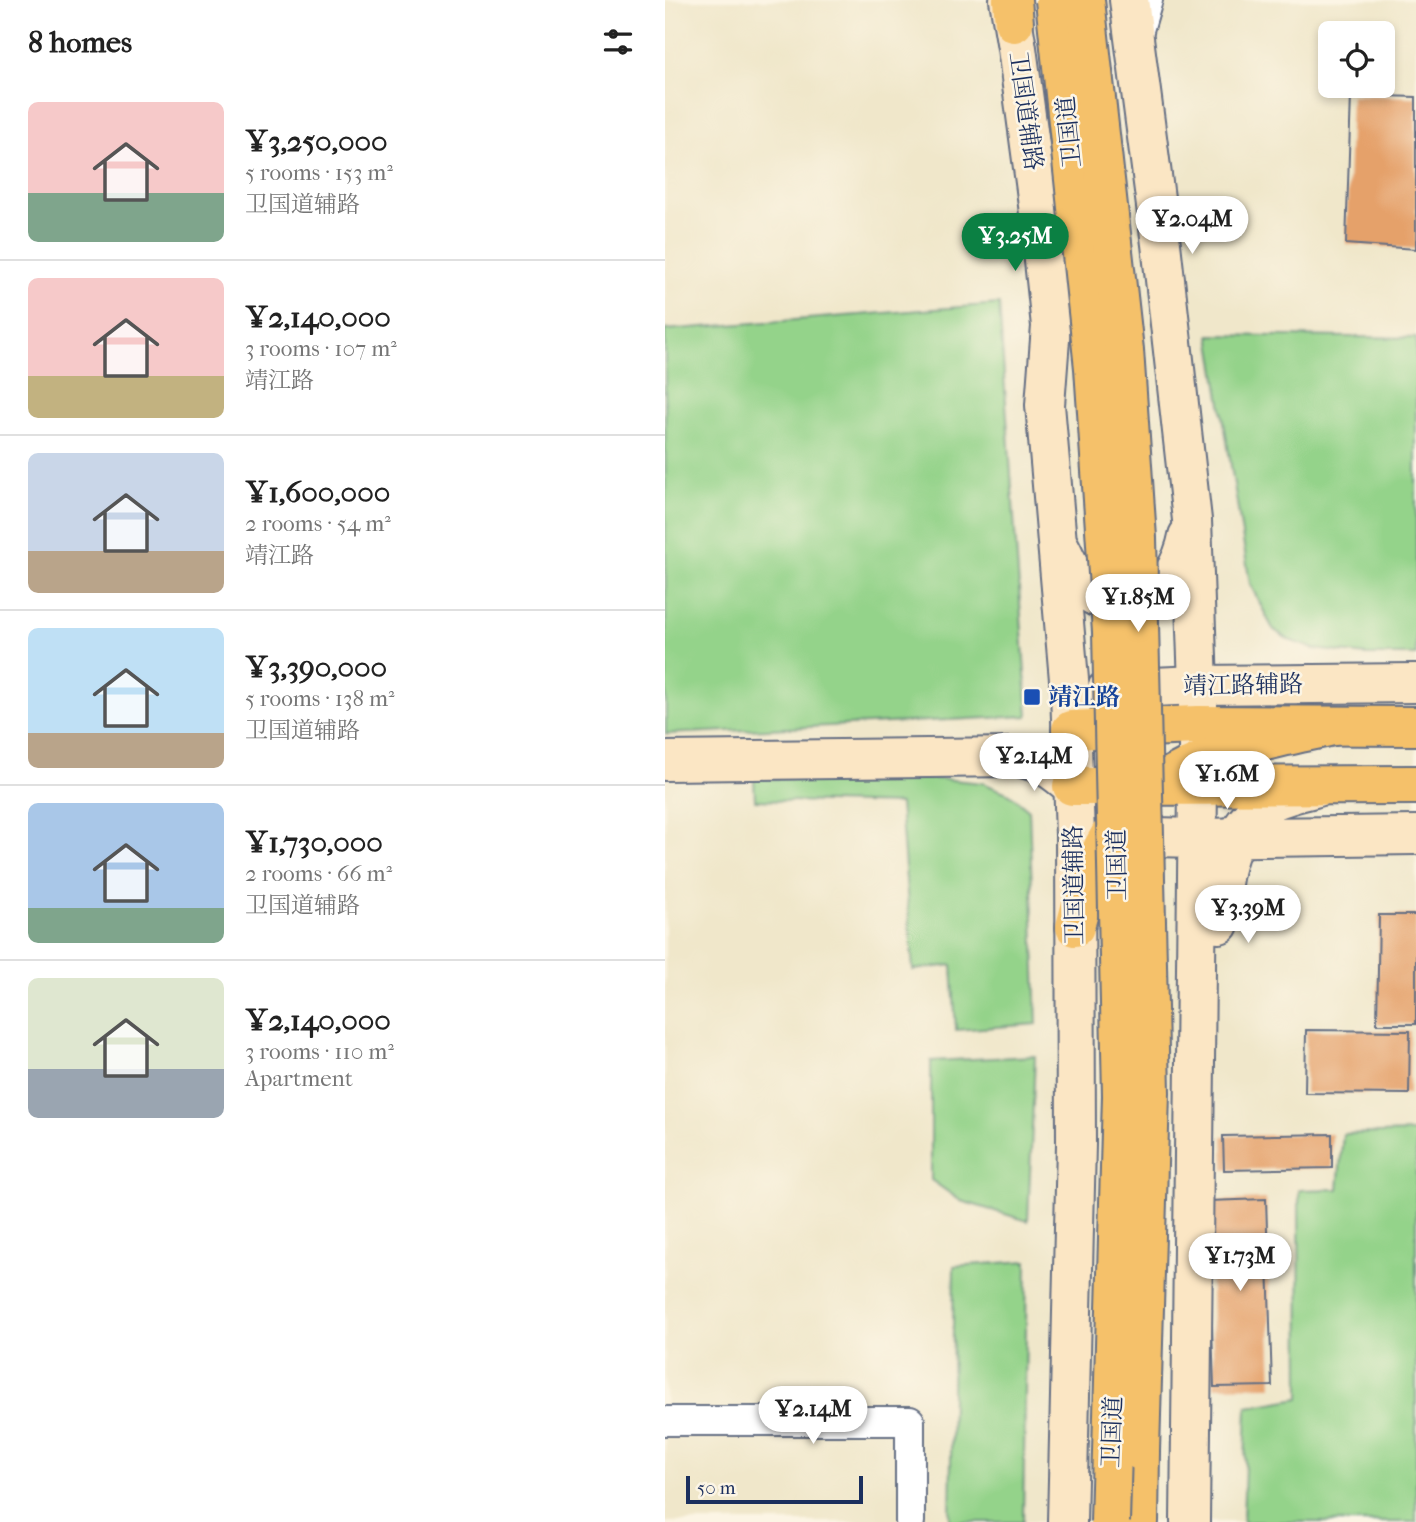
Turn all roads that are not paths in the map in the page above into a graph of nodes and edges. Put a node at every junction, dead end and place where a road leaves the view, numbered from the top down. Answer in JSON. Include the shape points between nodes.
{"nodes":[{"id":1,"x":1055,"y":0,"type":"edge"},
{"id":2,"x":1085,"y":0,"type":"edge"},
{"id":3,"x":1129,"y":0,"type":"edge"},
{"id":4,"x":1155,"y":0,"type":"edge"},
{"id":5,"x":1011,"y":8,"type":"edge"},
{"id":6,"x":1138,"y":63,"type":"junction"},
{"id":7,"x":1192,"y":520,"type":"junction"},
{"id":8,"x":1056,"y":539,"type":"junction"},
{"id":9,"x":1416,"y":683,"type":"edge"},
{"id":10,"x":1198,"y":685,"type":"junction"},
{"id":11,"x":1070,"y":691,"type":"junction"},
{"id":12,"x":1197,"y":725,"type":"junction"},
{"id":13,"x":1334,"y":726,"type":"junction"},
{"id":14,"x":1416,"y":726,"type":"edge"},
{"id":15,"x":1071,"y":730,"type":"junction"},
{"id":16,"x":665,"y":747,"type":"edge"},
{"id":17,"x":665,"y":761,"type":"edge"},
{"id":18,"x":1198,"y":774,"type":"junction"},
{"id":19,"x":1322,"y":785,"type":"junction"},
{"id":20,"x":1416,"y":785,"type":"edge"},
{"id":21,"x":1072,"y":786,"type":"junction"},
{"id":22,"x":1156,"y":786,"type":"junction"},
{"id":23,"x":1416,"y":835,"type":"edge"},
{"id":24,"x":1092,"y":836,"type":"junction"},
{"id":25,"x":1236,"y":837,"type":"junction"},
{"id":26,"x":1197,"y":838,"type":"junction"},
{"id":27,"x":1194,"y":1104,"type":"junction"},
{"id":28,"x":665,"y":1421,"type":"edge"},
{"id":29,"x":910,"y":1522,"type":"edge"},
{"id":30,"x":1067,"y":1522,"type":"edge"},
{"id":31,"x":1110,"y":1522,"type":"edge"},
{"id":32,"x":1139,"y":1522,"type":"edge"},
{"id":33,"x":1190,"y":1522,"type":"edge"}],
"edges":[{"from":1,"to":31,"type":"main road","name":"卫国道","bridge":true,"via":[[1094,368],[1112,632],[1122,1096]]},
{"from":2,"to":32,"type":"main road","name":"卫国道","bridge":true,"via":[[1124,350],[1137,538],[1150,1092]]},
{"from":3,"to":6,"type":"main road"},
{"from":4,"to":6,"type":"lane"},
{"from":5,"to":8,"type":"main road","name":"卫国道辅路","via":[[1051,326],[1045,405]]},
{"from":6,"to":7,"type":"main road"},
{"from":7,"to":8,"type":"main road","via":[[1182,559],[1171,578],[1140,604],[1118,604],[1090,593],[1080,584]]},
{"from":7,"to":10,"type":"main road"},
{"from":8,"to":11,"type":"main road","name":"卫国道辅路"},
{"from":9,"to":10,"type":"main road","name":"靖江路辅路"},
{"from":10,"to":11,"type":"main road","name":"靖江路辅路"},
{"from":10,"to":12,"type":"main road"},
{"from":11,"to":15,"type":"main road","name":"卫国道辅路"},
{"from":12,"to":13,"type":"main road"},
{"from":12,"to":15,"type":"main road"},
{"from":12,"to":18,"type":"main road"},
{"from":13,"to":14,"type":"main road"},
{"from":13,"to":18,"type":"main road","via":[[1244,746]]},
{"from":15,"to":16,"type":"main road","via":[[878,744]]},
{"from":15,"to":21,"type":"main road","name":"卫国道辅路"},
{"from":17,"to":21,"type":"main road","via":[[1015,757],[1046,765]]},
{"from":18,"to":19,"type":"main road"},
{"from":18,"to":22,"type":"main road"},
{"from":18,"to":26,"type":"main road"},
{"from":19,"to":20,"type":"main road"},
{"from":19,"to":25,"type":"main road","via":[[1271,802],[1253,815]]},
{"from":21,"to":22,"type":"main road"},
{"from":21,"to":24,"type":"main road","name":"卫国道辅路"},
{"from":22,"to":24,"type":"main road"},
{"from":23,"to":25,"type":"main road"},
{"from":24,"to":26,"type":"main road"},
{"from":24,"to":30,"type":"main road","name":"卫国道辅路","via":[[1075,927],[1076,1144]]},
{"from":25,"to":26,"type":"main road"},
{"from":25,"to":27,"type":"main road","via":[[1226,858],[1220,902],[1216,1029],[1207,1074]]},
{"from":26,"to":27,"type":"main road"},
{"from":27,"to":33,"type":"main road"},
{"from":28,"to":29,"type":"street","via":[[911,1422]]}]}
